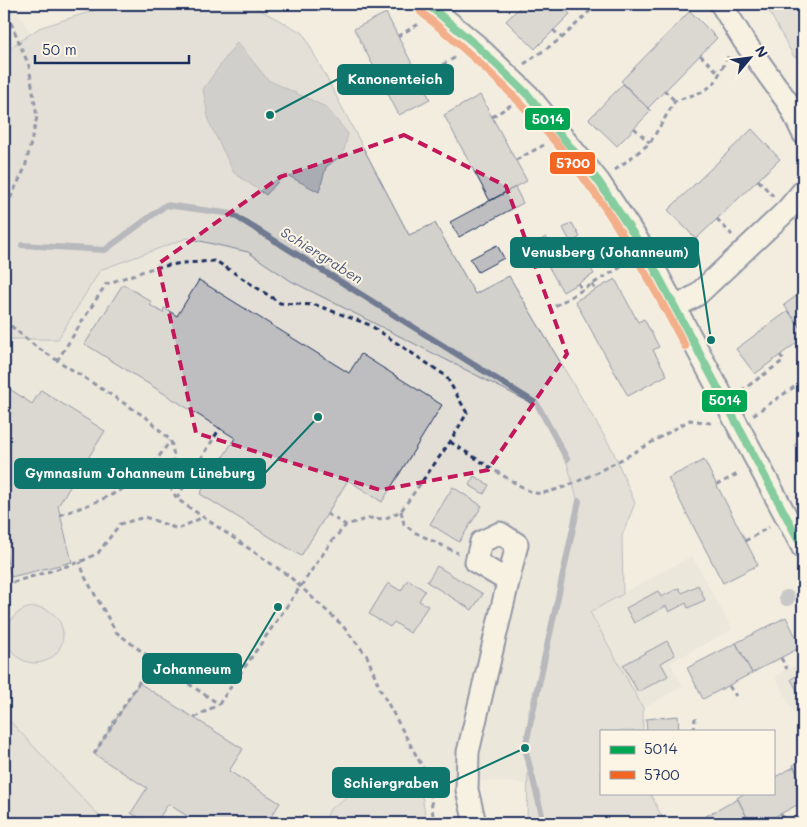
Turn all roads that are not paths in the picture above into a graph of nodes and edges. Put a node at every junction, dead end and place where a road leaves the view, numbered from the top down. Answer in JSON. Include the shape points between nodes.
{"nodes":[{"id":1,"x":427,"y":4,"type":"edge"},
{"id":2,"x":721,"y":4,"type":"edge"},
{"id":3,"x":803,"y":134,"type":"edge"},
{"id":4,"x":803,"y":191,"type":"edge"},
{"id":5,"x":676,"y":307,"type":"junction"},
{"id":6,"x":803,"y":548,"type":"edge"},
{"id":7,"x":508,"y":581,"type":"junction"},
{"id":8,"x":475,"y":823,"type":"edge"}],
"edges":[{"from":1,"to":5,"type":"street","via":[[508,75],[562,134],[600,182]]},
{"from":2,"to":3,"type":"street","via":[[789,104]]},
{"from":4,"to":5,"type":"street","via":[[697,295]]},
{"from":5,"to":6,"type":"street"},
{"from":7,"to":7,"type":"street","via":[[476,562],[481,542],[500,533],[517,544]]},
{"from":7,"to":8,"type":"street","via":[[468,752],[467,790]]}]}
